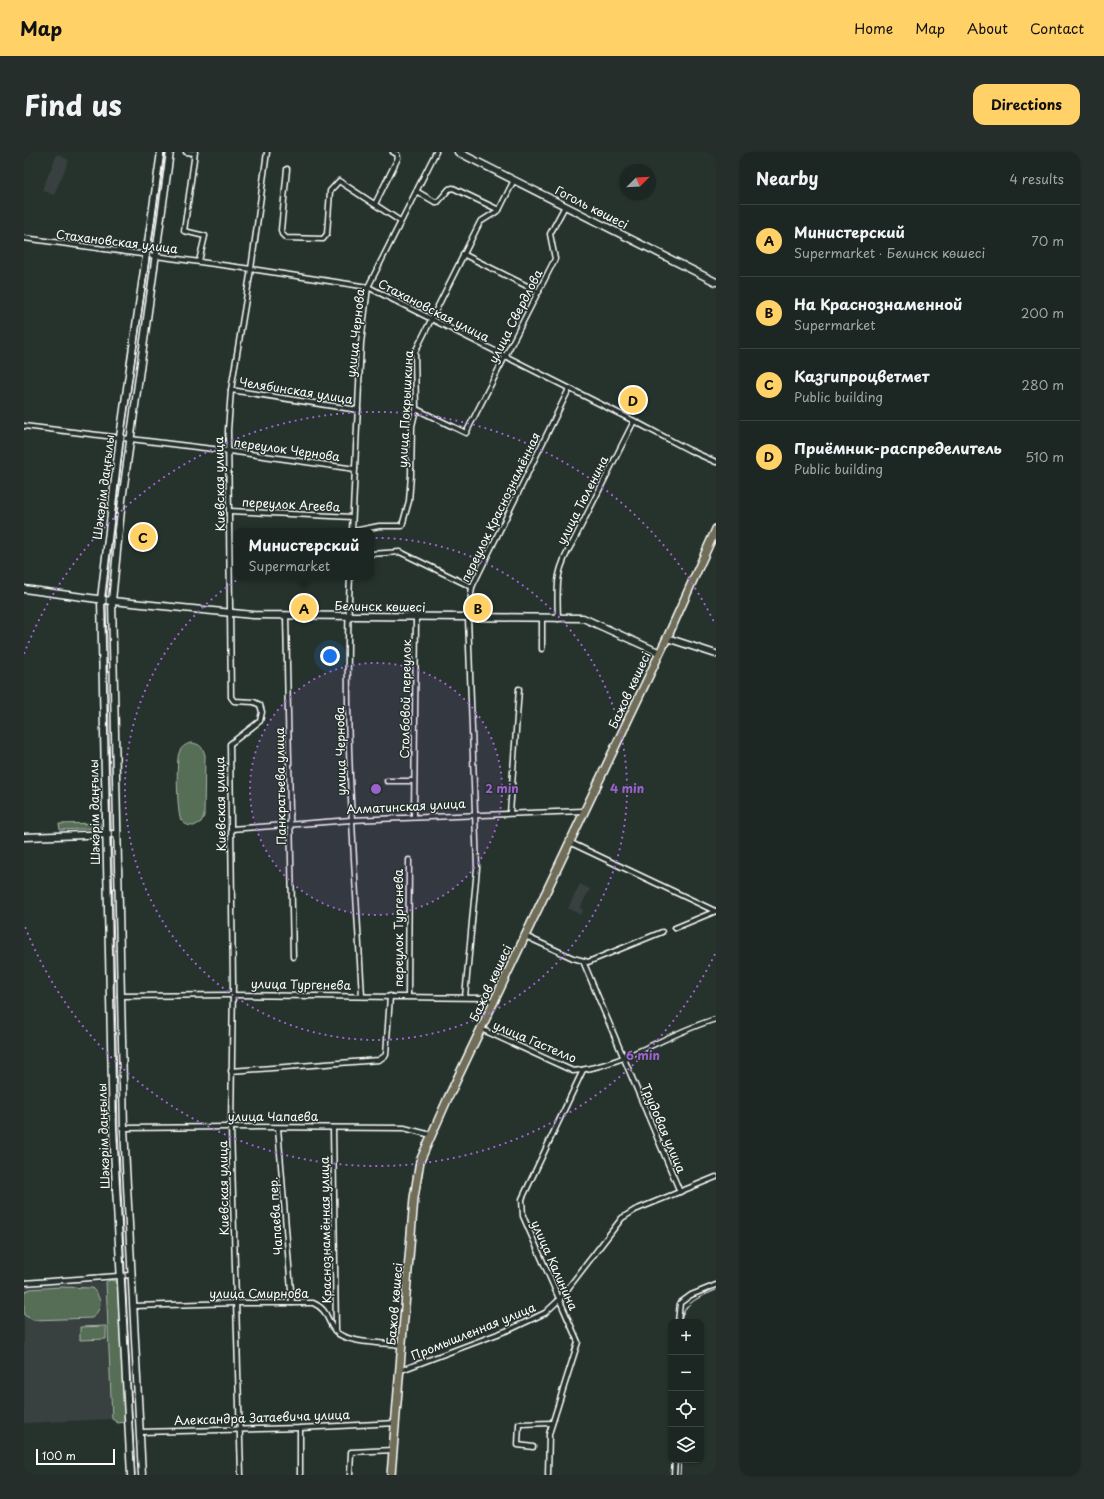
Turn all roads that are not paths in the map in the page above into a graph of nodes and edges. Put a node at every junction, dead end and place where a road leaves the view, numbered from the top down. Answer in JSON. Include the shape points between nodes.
{"nodes":[{"id":1,"x":161,"y":152,"type":"edge"},
{"id":2,"x":170,"y":152,"type":"edge"},
{"id":3,"x":186,"y":152,"type":"edge"},
{"id":4,"x":267,"y":152,"type":"edge"},
{"id":5,"x":393,"y":152,"type":"edge"},
{"id":6,"x":436,"y":152,"type":"edge"},
{"id":7,"x":458,"y":152,"type":"edge"},
{"id":8,"x":194,"y":153,"type":"edge"},
{"id":9,"x":287,"y":169,"type":"dead end"},
{"id":10,"x":514,"y":180,"type":"junction"},
{"id":11,"x":416,"y":190,"type":"junction"},
{"id":12,"x":375,"y":204,"type":"junction"},
{"id":13,"x":565,"y":206,"type":"junction"},
{"id":14,"x":499,"y":210,"type":"junction"},
{"id":15,"x":400,"y":220,"type":"junction"},
{"id":16,"x":24,"y":238,"type":"edge"},
{"id":17,"x":146,"y":254,"type":"junction"},
{"id":18,"x":463,"y":254,"type":"junction"},
{"id":19,"x":156,"y":256,"type":"junction"},
{"id":20,"x":199,"y":261,"type":"junction"},
{"id":21,"x":251,"y":269,"type":"junction"},
{"id":22,"x":716,"y":282,"type":"edge"},
{"id":23,"x":368,"y":287,"type":"junction"},
{"id":24,"x":539,"y":292,"type":"junction"},
{"id":25,"x":431,"y":319,"type":"junction"},
{"id":26,"x":506,"y":357,"type":"junction"},
{"id":27,"x":569,"y":389,"type":"junction"},
{"id":28,"x":231,"y":390,"type":"junction"},
{"id":29,"x":416,"y":409,"type":"junction"},
{"id":30,"x":358,"y":410,"type":"junction"},
{"id":31,"x":634,"y":421,"type":"junction"},
{"id":32,"x":24,"y":426,"type":"edge"},
{"id":33,"x":120,"y":437,"type":"junction"},
{"id":34,"x":130,"y":438,"type":"junction"},
{"id":35,"x":229,"y":451,"type":"junction"},
{"id":36,"x":716,"y":462,"type":"edge"},
{"id":37,"x":355,"y":469,"type":"junction"},
{"id":38,"x":230,"y":511,"type":"junction"},
{"id":39,"x":352,"y":517,"type":"junction"},
{"id":40,"x":353,"y":528,"type":"edge"},
{"id":41,"x":369,"y":528,"type":"edge"},
{"id":42,"x":716,"y":529,"type":"edge"},
{"id":43,"x":374,"y":554,"type":"edge"},
{"id":44,"x":350,"y":580,"type":"edge"},
{"id":45,"x":472,"y":587,"type":"junction"},
{"id":46,"x":24,"y":589,"type":"edge"},
{"id":47,"x":101,"y":599,"type":"junction"},
{"id":48,"x":112,"y":601,"type":"junction"},
{"id":49,"x":230,"y":614,"type":"junction"},
{"id":50,"x":286,"y":615,"type":"junction"},
{"id":51,"x":348,"y":617,"type":"junction"},
{"id":52,"x":416,"y":618,"type":"junction"},
{"id":53,"x":468,"y":618,"type":"junction"},
{"id":54,"x":542,"y":619,"type":"junction"},
{"id":55,"x":558,"y":619,"type":"junction"},
{"id":56,"x":667,"y":638,"type":"junction"},
{"id":57,"x":542,"y":649,"type":"dead end"},
{"id":58,"x":658,"y":652,"type":"junction"},
{"id":59,"x":716,"y":654,"type":"edge"},
{"id":60,"x":519,"y":689,"type":"dead end"},
{"id":61,"x":387,"y":781,"type":"dead end"},
{"id":62,"x":413,"y":781,"type":"junction"},
{"id":63,"x":583,"y":811,"type":"junction"},
{"id":64,"x":510,"y":813,"type":"junction"},
{"id":65,"x":476,"y":814,"type":"junction"},
{"id":66,"x":414,"y":817,"type":"junction"},
{"id":67,"x":351,"y":820,"type":"junction"},
{"id":68,"x":290,"y":825,"type":"junction"},
{"id":69,"x":230,"y":829,"type":"junction"},
{"id":70,"x":105,"y":834,"type":"junction"},
{"id":71,"x":117,"y":834,"type":"junction"},
{"id":72,"x":24,"y":838,"type":"edge"},
{"id":73,"x":569,"y":842,"type":"junction"},
{"id":74,"x":409,"y":860,"type":"dead end"},
{"id":75,"x":716,"y":911,"type":"edge"},
{"id":76,"x":675,"y":928,"type":"dead end"},
{"id":77,"x":662,"y":932,"type":"dead end"},
{"id":78,"x":524,"y":936,"type":"junction"},
{"id":79,"x":293,"y":957,"type":"dead end"},
{"id":80,"x":583,"y":962,"type":"junction"},
{"id":81,"x":231,"y":995,"type":"junction"},
{"id":82,"x":109,"y":996,"type":"junction"},
{"id":83,"x":120,"y":996,"type":"junction"},
{"id":84,"x":362,"y":996,"type":"junction"},
{"id":85,"x":390,"y":996,"type":"junction"},
{"id":86,"x":408,"y":996,"type":"junction"},
{"id":87,"x":465,"y":997,"type":"junction"},
{"id":88,"x":493,"y":1002,"type":"junction"},
{"id":89,"x":716,"y":1019,"type":"edge"},
{"id":90,"x":481,"y":1028,"type":"junction"},
{"id":91,"x":624,"y":1058,"type":"junction"},
{"id":92,"x":583,"y":1070,"type":"junction"},
{"id":93,"x":231,"y":1071,"type":"junction"},
{"id":94,"x":231,"y":1127,"type":"junction"},
{"id":95,"x":124,"y":1128,"type":"junction"},
{"id":96,"x":278,"y":1128,"type":"junction"},
{"id":97,"x":333,"y":1128,"type":"junction"},
{"id":98,"x":113,"y":1129,"type":"junction"},
{"id":99,"x":431,"y":1135,"type":"junction"},
{"id":100,"x":716,"y":1177,"type":"edge"},
{"id":101,"x":680,"y":1192,"type":"junction"},
{"id":102,"x":121,"y":1275,"type":"junction"},
{"id":103,"x":131,"y":1275,"type":"junction"},
{"id":104,"x":24,"y":1284,"type":"edge"},
{"id":105,"x":716,"y":1284,"type":"edge"},
{"id":106,"x":559,"y":1300,"type":"junction"},
{"id":107,"x":235,"y":1303,"type":"junction"},
{"id":108,"x":292,"y":1303,"type":"junction"},
{"id":109,"x":122,"y":1306,"type":"junction"},
{"id":110,"x":133,"y":1306,"type":"junction"},
{"id":111,"x":678,"y":1319,"type":"edge"},
{"id":112,"x":336,"y":1332,"type":"junction"},
{"id":113,"x":401,"y":1345,"type":"junction"},
{"id":114,"x":399,"y":1371,"type":"junction"},
{"id":115,"x":396,"y":1423,"type":"junction"},
{"id":116,"x":552,"y":1423,"type":"junction"},
{"id":117,"x":300,"y":1428,"type":"junction"},
{"id":118,"x":240,"y":1429,"type":"junction"},
{"id":119,"x":140,"y":1432,"type":"junction"},
{"id":120,"x":129,"y":1433,"type":"junction"},
{"id":121,"x":534,"y":1447,"type":"dead end"},
{"id":122,"x":393,"y":1450,"type":"junction"},
{"id":123,"x":675,"y":1463,"type":"edge"},
{"id":124,"x":131,"y":1475,"type":"edge"},
{"id":125,"x":142,"y":1475,"type":"edge"},
{"id":126,"x":241,"y":1475,"type":"edge"},
{"id":127,"x":300,"y":1475,"type":"edge"},
{"id":128,"x":350,"y":1475,"type":"edge"},
{"id":129,"x":391,"y":1475,"type":"edge"},
{"id":130,"x":548,"y":1475,"type":"edge"},
{"id":131,"x":674,"y":1475,"type":"edge"}],
"edges":[{"from":1,"to":17,"type":"main road","name":"Шәкәрім даңғылы"},
{"from":2,"to":19,"type":"main road","name":"Шәкәрім даңғылы"},
{"from":3,"to":8,"type":"street"},
{"from":4,"to":21,"type":"street","name":"Киевская улица"},
{"from":5,"to":12,"type":"street","via":[[398,158]]},
{"from":6,"to":11,"type":"street","name":"улица Чернова"},
{"from":7,"to":10,"type":"main road","name":"Гоголь көшесі"},
{"from":8,"to":20,"type":"street","via":[[184,231],[205,236]]},
{"from":9,"to":12,"type":"street","via":[[281,230],[286,238],[323,239],[327,234],[330,192],[339,181]]},
{"from":10,"to":13,"type":"main road","name":"Гоголь көшесі"},
{"from":10,"to":14,"type":"street"},
{"from":11,"to":14,"type":"street","via":[[438,202],[449,189],[454,188]]},
{"from":11,"to":15,"type":"street","name":"улица Чернова"},
{"from":12,"to":15,"type":"street"},
{"from":13,"to":22,"type":"main road","name":"Гоголь көшесі"},
{"from":13,"to":24,"type":"street","name":"улица Свердлова","via":[[550,234],[555,259]]},
{"from":14,"to":18,"type":"street","name":"улица Покрышкина","via":[[480,222]]},
{"from":15,"to":23,"type":"street","name":"улица Чернова"},
{"from":16,"to":17,"type":"street","name":"Стахановская улица"},
{"from":17,"to":19,"type":"street","name":"Стахановская улица"},
{"from":17,"to":33,"type":"main road","name":"Шәкәрім даңғылы"},
{"from":18,"to":24,"type":"street"},
{"from":18,"to":25,"type":"street","name":"улица Покрышкина"},
{"from":19,"to":20,"type":"street","name":"Стахановская улица"},
{"from":19,"to":34,"type":"main road","name":"Шәкәрім даңғылы"},
{"from":20,"to":21,"type":"street","name":"Стахановская улица"},
{"from":21,"to":23,"type":"street","name":"Стахановская улица"},
{"from":21,"to":28,"type":"street","name":"Киевская улица"},
{"from":23,"to":25,"type":"street","name":"Стахановская улица"},
{"from":23,"to":30,"type":"street","name":"улица Чернова","via":[[361,343]]},
{"from":24,"to":26,"type":"street","name":"улица Свердлова"},
{"from":25,"to":26,"type":"street","name":"Стахановская улица"},
{"from":25,"to":29,"type":"street","name":"улица Покрышкина","via":[[415,352]]},
{"from":26,"to":27,"type":"street","name":"Стахановская улица"},
{"from":26,"to":29,"type":"street","name":"улица Свердлова","via":[[466,433]]},
{"from":27,"to":31,"type":"street","name":"Стахановская улица"},
{"from":27,"to":45,"type":"street","name":"переулок Краснознамённая"},
{"from":28,"to":30,"type":"street","name":"Челябинская улица"},
{"from":28,"to":35,"type":"street","name":"Киевская улица"},
{"from":29,"to":41,"type":"street","name":"улица Покрышкина","via":[[412,426],[409,501],[402,526]]},
{"from":30,"to":37,"type":"street","name":"улица Чернова"},
{"from":31,"to":36,"type":"street","name":"Стахановская улица"},
{"from":31,"to":55,"type":"street","name":"улица Тюленина","via":[[565,556],[556,588]]},
{"from":32,"to":33,"type":"street","name":"переулок Чернова"},
{"from":33,"to":34,"type":"street","name":"переулок Чернова"},
{"from":33,"to":47,"type":"main road","name":"Шәкәрім даңғылы"},
{"from":34,"to":35,"type":"street","name":"переулок Чернова"},
{"from":34,"to":48,"type":"main road","name":"Шәкәрім даңғылы"},
{"from":35,"to":37,"type":"street","name":"переулок Чернова"},
{"from":35,"to":38,"type":"street","name":"Киевская улица"},
{"from":37,"to":39,"type":"street","name":"улица Чернова"},
{"from":38,"to":39,"type":"street","name":"переулок Агеева"},
{"from":38,"to":49,"type":"street","name":"Киевская улица"},
{"from":39,"to":40,"type":"street","name":"улица Чернова"},
{"from":42,"to":56,"type":"main road","name":"Бажов көшесі"},
{"from":43,"to":45,"type":"street","via":[[400,552]]},
{"from":44,"to":51,"type":"street","name":"улица Чернова"},
{"from":45,"to":53,"type":"street","name":"переулок Краснознамённая"},
{"from":46,"to":47,"type":"main road","name":"Белинск көшесі"},
{"from":47,"to":48,"type":"main road","name":"Белинск көшесі"},
{"from":47,"to":70,"type":"main road","name":"Шәкәрім даңғылы"},
{"from":48,"to":49,"type":"main road","name":"Белинск көшесі"},
{"from":48,"to":71,"type":"main road","name":"Шәкәрім даңғылы"},
{"from":49,"to":50,"type":"main road","name":"Белинск көшесі"},
{"from":49,"to":69,"type":"street","name":"Киевская улица","via":[[231,697],[234,701],[254,702],[260,705],[262,712],[260,721],[230,744]]},
{"from":50,"to":51,"type":"main road","name":"Белинск көшесі"},
{"from":50,"to":68,"type":"street","name":"Панкратьева улица"},
{"from":51,"to":52,"type":"main road","name":"Белинск көшесі"},
{"from":51,"to":67,"type":"street","name":"улица Чернова"},
{"from":52,"to":53,"type":"main road","name":"Белинск көшесі"},
{"from":52,"to":62,"type":"street","name":"Столбовой переулок"},
{"from":53,"to":54,"type":"main road","name":"Белинск көшесі"},
{"from":53,"to":65,"type":"street","name":"переулок Краснознамённая"},
{"from":54,"to":55,"type":"main road","name":"Белинск көшесі"},
{"from":54,"to":57,"type":"street"},
{"from":55,"to":58,"type":"main road","name":"Белинск көшесі","via":[[583,618]]},
{"from":56,"to":58,"type":"main road","name":"Бажов көшесі"},
{"from":56,"to":59,"type":"main road"},
{"from":58,"to":63,"type":"main road","name":"Бажов көшесі"},
{"from":60,"to":64,"type":"street"},
{"from":61,"to":62,"type":"street"},
{"from":62,"to":66,"type":"street","name":"Столбовой переулок"},
{"from":63,"to":64,"type":"street","name":"Алматинская улица"},
{"from":63,"to":73,"type":"main road","name":"Бажов көшесі"},
{"from":64,"to":65,"type":"street","name":"Алматинская улица"},
{"from":65,"to":66,"type":"street","name":"Алматинская улица"},
{"from":65,"to":87,"type":"street","name":"переулок Краснознамённая","via":[[477,868]]},
{"from":66,"to":67,"type":"street","name":"Алматинская улица"},
{"from":67,"to":68,"type":"street","name":"Алматинская улица"},
{"from":67,"to":84,"type":"street","name":"улица Чернова"},
{"from":68,"to":69,"type":"street","name":"Алматинская улица"},
{"from":68,"to":79,"type":"street","name":"Панкратьева улица"},
{"from":69,"to":81,"type":"street","name":"Киевская улица"},
{"from":70,"to":71,"type":"main road"},
{"from":70,"to":72,"type":"main road"},
{"from":70,"to":82,"type":"main road","name":"Шәкәрім даңғылы"},
{"from":71,"to":83,"type":"main road","name":"Шәкәрім даңғылы"},
{"from":73,"to":75,"type":"street"},
{"from":73,"to":78,"type":"main road","name":"Бажов көшесі"},
{"from":74,"to":86,"type":"street","name":"переулок Тургенева"},
{"from":75,"to":76,"type":"street"},
{"from":77,"to":80,"type":"street"},
{"from":78,"to":80,"type":"street"},
{"from":78,"to":88,"type":"main road","name":"Бажов көшесі"},
{"from":80,"to":91,"type":"street","name":"Трудовая улица"},
{"from":81,"to":83,"type":"street","name":"улица Тургенева"},
{"from":81,"to":84,"type":"street","name":"улица Тургенева"},
{"from":81,"to":93,"type":"street","name":"Киевская улица"},
{"from":82,"to":83,"type":"main road","name":"улица Тургенева"},
{"from":82,"to":98,"type":"main road","name":"Шәкәрім даңғылы"},
{"from":83,"to":95,"type":"main road","name":"Шәкәрім даңғылы"},
{"from":84,"to":85,"type":"street","name":"улица Тургенева"},
{"from":85,"to":86,"type":"street","name":"улица Тургенева"},
{"from":85,"to":93,"type":"street","via":[[386,1055],[379,1060]]},
{"from":86,"to":87,"type":"street","name":"улица Тургенева"},
{"from":87,"to":88,"type":"street","name":"улица Тургенева","via":[[484,998]]},
{"from":88,"to":90,"type":"main road","name":"Бажов көшесі"},
{"from":89,"to":91,"type":"street","name":"улица Гастелло"},
{"from":90,"to":92,"type":"street","name":"улица Гастелло","via":[[573,1071]]},
{"from":90,"to":99,"type":"main road","name":"Бажов көшесі"},
{"from":91,"to":92,"type":"street","name":"улица Гастелло"},
{"from":91,"to":101,"type":"street","name":"Трудовая улица"},
{"from":92,"to":106,"type":"street","name":"улица Калинина","via":[[522,1199],[523,1216]]},
{"from":93,"to":94,"type":"street","name":"Киевская улица"},
{"from":94,"to":95,"type":"street","name":"улица Чапаева"},
{"from":94,"to":96,"type":"street","name":"улица Чапаева"},
{"from":94,"to":107,"type":"street","name":"Киевская улица"},
{"from":95,"to":98,"type":"main road","name":"улица Чапаева"},
{"from":95,"to":103,"type":"main road","name":"Шәкәрім даңғылы"},
{"from":96,"to":97,"type":"street","name":"улица Чапаева"},
{"from":96,"to":108,"type":"street","name":"Чапаева пер."},
{"from":97,"to":99,"type":"street","name":"улица Чапаева","via":[[404,1128]]},
{"from":97,"to":112,"type":"street","name":"Краснознамённая улица"},
{"from":98,"to":102,"type":"main road","name":"Шәкәрім даңғылы"},
{"from":99,"to":113,"type":"main road","name":"Бажов көшесі","via":[[420,1161],[416,1185]]},
{"from":100,"to":101,"type":"street","name":"Промышленная улица"},
{"from":101,"to":106,"type":"street","name":"Промышленная улица","via":[[622,1218]]},
{"from":102,"to":103,"type":"street"},
{"from":102,"to":104,"type":"street"},
{"from":102,"to":109,"type":"main road","name":"Шәкәрім даңғылы"},
{"from":103,"to":110,"type":"main road","name":"Шәкәрім даңғылы"},
{"from":105,"to":111,"type":"street","via":[[690,1295],[680,1304]]},
{"from":106,"to":114,"type":"street","name":"Промышленная улица","via":[[545,1313],[518,1326]]},
{"from":106,"to":116,"type":"street","name":"улица Калинина","via":[[578,1342]]},
{"from":107,"to":108,"type":"street","name":"улица Смирнова"},
{"from":107,"to":110,"type":"street","name":"улица Смирнова"},
{"from":107,"to":118,"type":"street","name":"Киевская улица"},
{"from":108,"to":112,"type":"street","name":"улица Смирнова","via":[[313,1303],[323,1308]]},
{"from":109,"to":110,"type":"main road","name":"улица Смирнова"},
{"from":109,"to":120,"type":"main road","name":"Шәкәрім даңғылы"},
{"from":110,"to":119,"type":"main road","name":"Шәкәрім даңғылы"},
{"from":112,"to":113,"type":"street","via":[[345,1338]]},
{"from":113,"to":114,"type":"main road","name":"Бажов көшесі"},
{"from":114,"to":115,"type":"main road","name":"Бажов көшесі"},
{"from":115,"to":117,"type":"street","name":"Александра Затаевича улица"},
{"from":115,"to":122,"type":"main road","name":"Бажов көшесі"},
{"from":116,"to":121,"type":"street","via":[[519,1424],[518,1445]]},
{"from":116,"to":130,"type":"street","name":"улица Калинина","via":[[549,1434]]},
{"from":117,"to":118,"type":"street","name":"Александра Затаевича улица"},
{"from":117,"to":127,"type":"street"},
{"from":118,"to":119,"type":"street","name":"Александра Затаевича улица"},
{"from":118,"to":126,"type":"street","name":"Киевская улица"},
{"from":119,"to":120,"type":"main road","name":"Александра Затаевича улица"},
{"from":119,"to":125,"type":"main road","name":"Шәкәрім даңғылы"},
{"from":120,"to":124,"type":"main road","name":"Шәкәрім даңғылы"},
{"from":122,"to":128,"type":"street","via":[[351,1452]]},
{"from":122,"to":129,"type":"main road","name":"Бажов көшесі"},
{"from":123,"to":131,"type":"street"}]}
